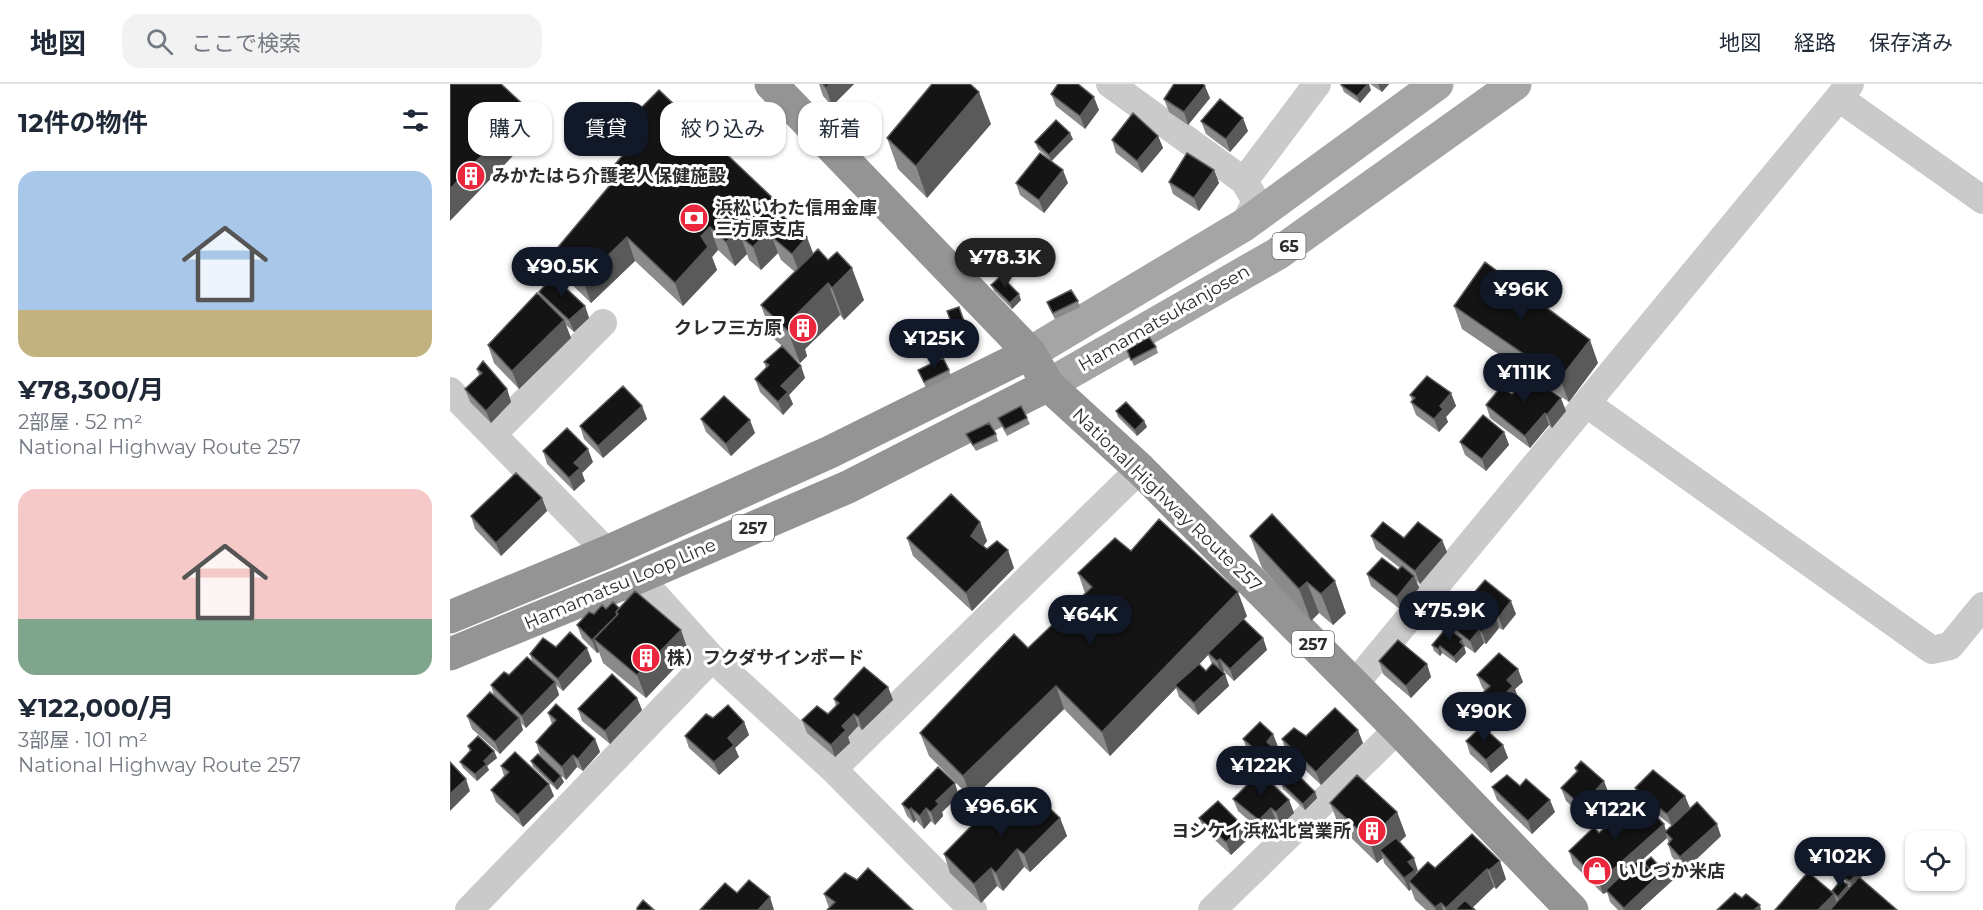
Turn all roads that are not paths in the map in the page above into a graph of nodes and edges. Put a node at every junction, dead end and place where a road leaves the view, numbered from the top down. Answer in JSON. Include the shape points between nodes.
{"nodes":[{"id":1,"x":771,"y":84,"type":"edge"},
{"id":2,"x":1110,"y":84,"type":"edge"},
{"id":3,"x":1317,"y":84,"type":"edge"},
{"id":4,"x":1437,"y":84,"type":"edge"},
{"id":5,"x":1515,"y":84,"type":"edge"},
{"id":6,"x":1844,"y":91,"type":"edge"},
{"id":7,"x":1244,"y":181,"type":"junction"},
{"id":8,"x":1983,"y":200,"type":"edge"},
{"id":9,"x":1245,"y":225,"type":"junction"},
{"id":10,"x":603,"y":322,"type":"dead end"},
{"id":11,"x":1030,"y":353,"type":"junction"},
{"id":12,"x":1048,"y":385,"type":"junction"},
{"id":13,"x":450,"y":391,"type":"edge"},
{"id":14,"x":1587,"y":404,"type":"junction"},
{"id":15,"x":493,"y":434,"type":"junction"},
{"id":16,"x":1140,"y":469,"type":"junction"},
{"id":17,"x":607,"y":552,"type":"junction"},
{"id":18,"x":639,"y":578,"type":"junction"},
{"id":19,"x":1983,"y":606,"type":"edge"},
{"id":20,"x":450,"y":616,"type":"edge"},
{"id":21,"x":450,"y":654,"type":"edge"},
{"id":22,"x":712,"y":658,"type":"junction"},
{"id":23,"x":1353,"y":686,"type":"junction"},
{"id":24,"x":1398,"y":729,"type":"junction"},
{"id":25,"x":832,"y":769,"type":"junction"},
{"id":26,"x":469,"y":910,"type":"edge"},
{"id":27,"x":972,"y":910,"type":"edge"},
{"id":28,"x":1212,"y":910,"type":"edge"},
{"id":29,"x":1572,"y":910,"type":"edge"}],
"edges":[{"from":1,"to":11,"type":"highway","name":"National Highway Route 257","number":"257"},
{"from":2,"to":7,"type":"street"},
{"from":3,"to":7,"type":"street"},
{"from":4,"to":9,"type":"main road","name":"Hamamatsukanjosen","number":"65"},
{"from":5,"to":12,"type":"main road","name":"Hamamatsukanjosen","number":"65","via":[[1277,254]]},
{"from":6,"to":8,"type":"street"},
{"from":6,"to":14,"type":"street"},
{"from":7,"to":9,"type":"street","via":[[1256,201]]},
{"from":9,"to":11,"type":"main road","name":"Hamamatsukanjosen","number":"65"},
{"from":10,"to":15,"type":"street"},
{"from":11,"to":12,"type":"highway","name":"National Highway Route 257","number":"257"},
{"from":11,"to":17,"type":"highway","name":"Hamamatsu Loop Line","number":"257","via":[[830,452]]},
{"from":12,"to":16,"type":"highway","name":"National Highway Route 257","number":"257"},
{"from":12,"to":18,"type":"highway","name":"Hamamatsu Loop Line","number":"257","via":[[848,487]]},
{"from":13,"to":15,"type":"street"},
{"from":14,"to":19,"type":"street","via":[[1932,650],[1950,646]]},
{"from":14,"to":23,"type":"street"},
{"from":15,"to":17,"type":"street"},
{"from":16,"to":23,"type":"highway","name":"National Highway Route 257","number":"257"},
{"from":16,"to":25,"type":"street"},
{"from":17,"to":20,"type":"highway","name":"Hamamatsu Loop Line","number":"257"},
{"from":18,"to":21,"type":"highway","name":"Hamamatsu Loop Line","number":"257"},
{"from":18,"to":22,"type":"street"},
{"from":22,"to":25,"type":"street"},
{"from":22,"to":26,"type":"street"},
{"from":23,"to":24,"type":"highway","name":"National Highway Route 257","number":"257"},
{"from":24,"to":28,"type":"street"},
{"from":24,"to":29,"type":"highway","name":"National Highway Route 257","number":"257"},
{"from":25,"to":27,"type":"street"}]}
